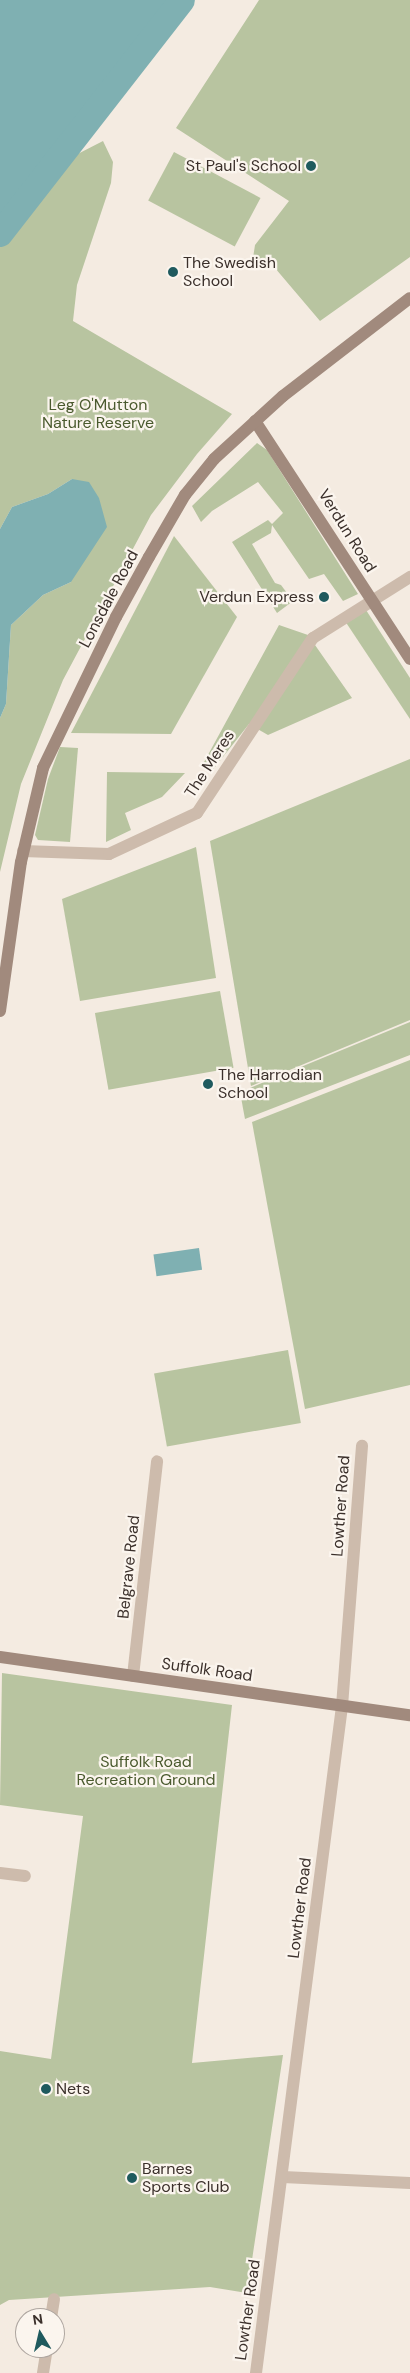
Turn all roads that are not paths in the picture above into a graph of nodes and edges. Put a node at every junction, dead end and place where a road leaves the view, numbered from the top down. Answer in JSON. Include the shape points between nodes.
{"nodes":[{"id":1,"x":410,"y":298,"type":"edge"},
{"id":2,"x":255,"y":421,"type":"junction"},
{"id":3,"x":410,"y":577,"type":"edge"},
{"id":4,"x":373,"y":602,"type":"junction"},
{"id":5,"x":410,"y":659,"type":"edge"},
{"id":6,"x":23,"y":851,"type":"junction"},
{"id":7,"x":0,"y":1011,"type":"edge"},
{"id":8,"x":362,"y":1446,"type":"dead end"},
{"id":9,"x":157,"y":1461,"type":"dead end"},
{"id":10,"x":0,"y":1657,"type":"edge"},
{"id":11,"x":133,"y":1676,"type":"junction"},
{"id":12,"x":342,"y":1706,"type":"junction"},
{"id":13,"x":410,"y":1715,"type":"edge"},
{"id":14,"x":0,"y":1873,"type":"edge"},
{"id":15,"x":25,"y":1876,"type":"dead end"},
{"id":16,"x":283,"y":2176,"type":"junction"},
{"id":17,"x":410,"y":2183,"type":"edge"},
{"id":18,"x":54,"y":2299,"type":"dead end"},
{"id":19,"x":53,"y":2308,"type":"edge"},
{"id":20,"x":45,"y":2358,"type":"edge"},
{"id":21,"x":43,"y":2373,"type":"edge"},
{"id":22,"x":256,"y":2373,"type":"edge"}],
"edges":[{"from":1,"to":2,"type":"main road","name":"Lonsdale Road"},
{"from":2,"to":4,"type":"main road","name":"Verdun Road"},
{"from":2,"to":6,"type":"main road","name":"Lonsdale Road","via":[[214,459],[186,496],[116,617],[43,768]]},
{"from":3,"to":4,"type":"street","name":"The Meres"},
{"from":4,"to":5,"type":"main road","name":"Verdun Road"},
{"from":4,"to":6,"type":"street","name":"The Meres","via":[[346,615],[313,638],[197,813],[109,854]]},
{"from":6,"to":7,"type":"main road","name":"Lonsdale Road"},
{"from":8,"to":12,"type":"street","name":"Lowther Road"},
{"from":9,"to":11,"type":"street","name":"Belgrave Road"},
{"from":10,"to":11,"type":"main road","name":"Suffolk Road"},
{"from":11,"to":12,"type":"main road","name":"Suffolk Road"},
{"from":12,"to":13,"type":"main road","name":"Suffolk Road"},
{"from":12,"to":16,"type":"street","name":"Lowther Road"},
{"from":14,"to":15,"type":"street"},
{"from":16,"to":17,"type":"street"},
{"from":16,"to":22,"type":"street","name":"Lowther Road"},
{"from":18,"to":19,"type":"street"},
{"from":20,"to":21,"type":"street"}]}
